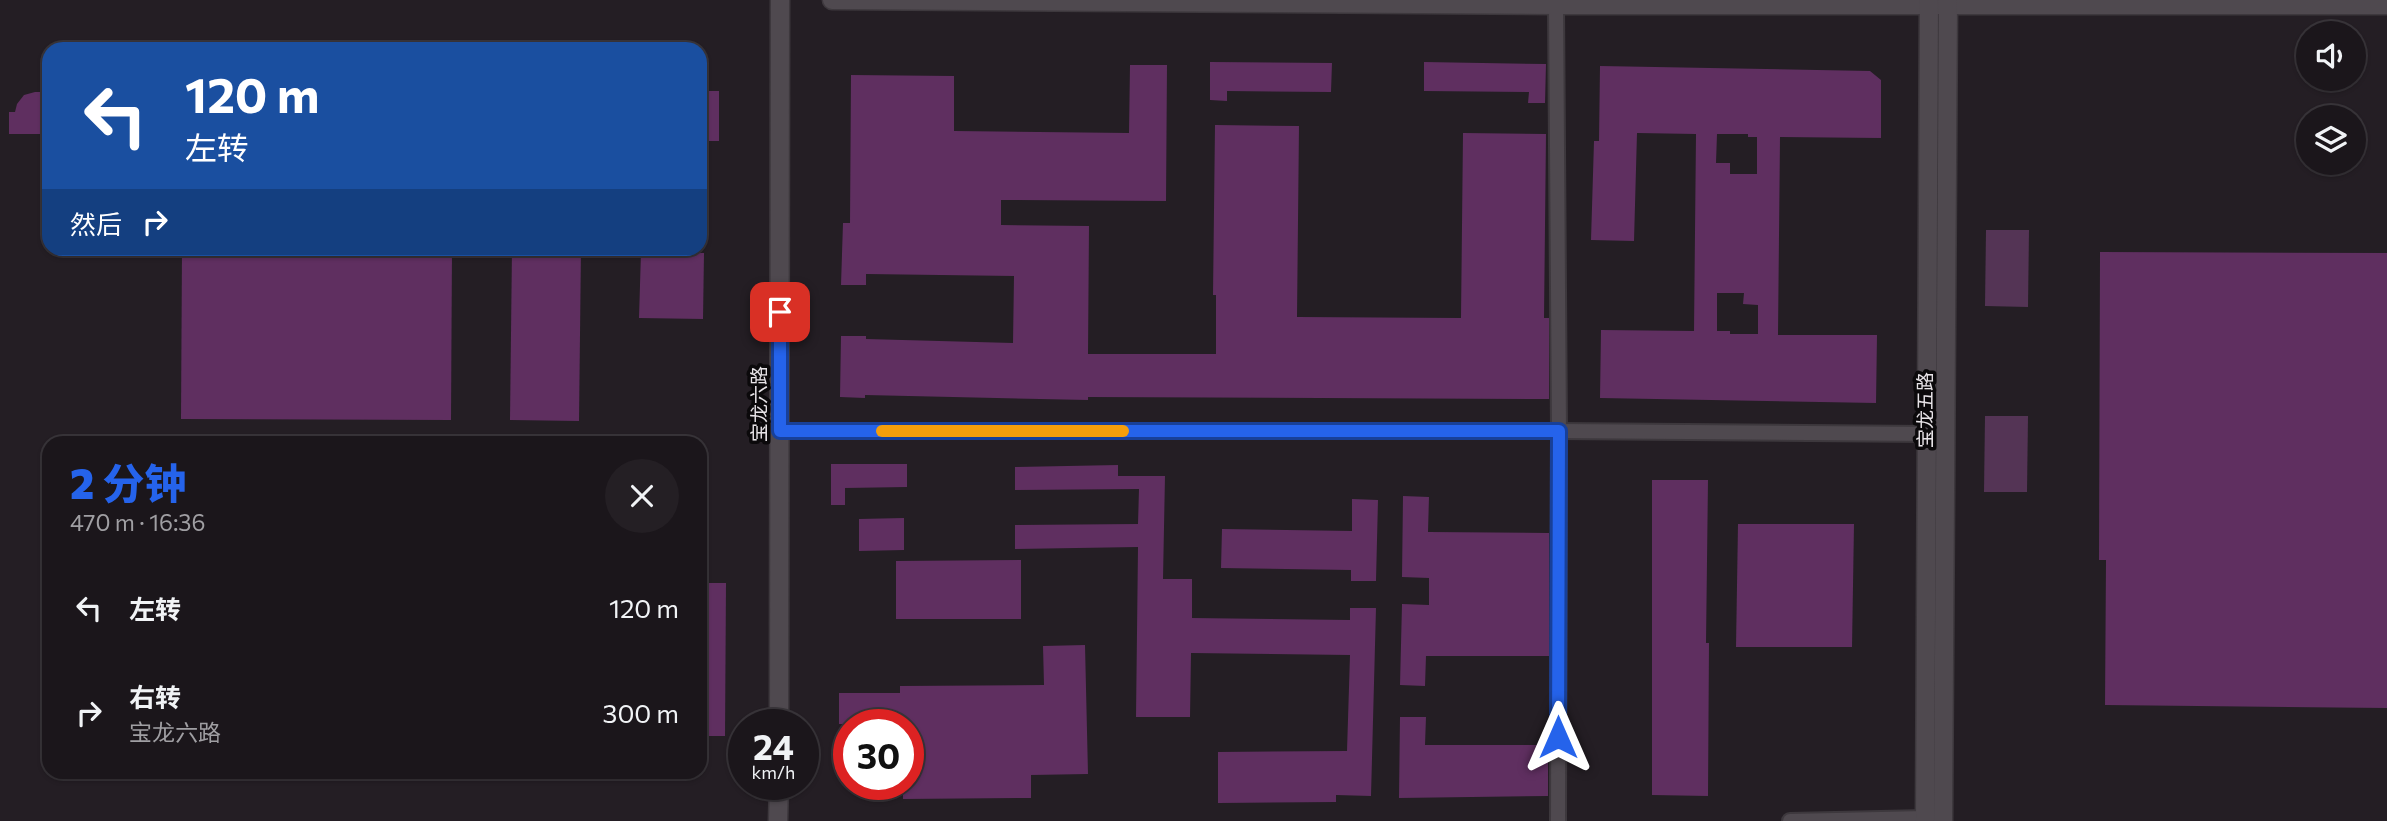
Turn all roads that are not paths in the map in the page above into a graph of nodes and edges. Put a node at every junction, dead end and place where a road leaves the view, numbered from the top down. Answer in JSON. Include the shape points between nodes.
{"nodes":[{"id":1,"x":780,"y":0,"type":"edge"},
{"id":2,"x":832,"y":0,"type":"edge"},
{"id":3,"x":1929,"y":2,"type":"edge"},
{"id":4,"x":1948,"y":2,"type":"edge"},
{"id":5,"x":1556,"y":5,"type":"junction"},
{"id":6,"x":2387,"y":5,"type":"edge"},
{"id":7,"x":780,"y":431,"type":"junction"},
{"id":8,"x":1559,"y":431,"type":"junction"},
{"id":9,"x":1927,"y":434,"type":"junction"},
{"id":10,"x":779,"y":709,"type":"edge"},
{"id":11,"x":779,"y":800,"type":"edge"},
{"id":12,"x":1925,"y":820,"type":"edge"},
{"id":13,"x":779,"y":821,"type":"edge"},
{"id":14,"x":1558,"y":821,"type":"edge"},
{"id":15,"x":1790,"y":821,"type":"edge"},
{"id":16,"x":1943,"y":821,"type":"edge"}],
"edges":[{"from":1,"to":7,"type":"street","name":"宝龙六路"},
{"from":2,"to":5,"type":"street"},
{"from":3,"to":4,"type":"street"},
{"from":3,"to":5,"type":"street"},
{"from":3,"to":9,"type":"street","name":"宝龙五路"},
{"from":4,"to":6,"type":"street"},
{"from":4,"to":16,"type":"street","name":"宝龙五路"},
{"from":5,"to":8,"type":"street"},
{"from":7,"to":8,"type":"street"},
{"from":7,"to":10,"type":"street","name":"宝龙六路"},
{"from":8,"to":9,"type":"street"},
{"from":8,"to":14,"type":"street"},
{"from":9,"to":12,"type":"street","name":"宝龙五路"},
{"from":11,"to":13,"type":"street"},
{"from":12,"to":15,"type":"street"}]}
